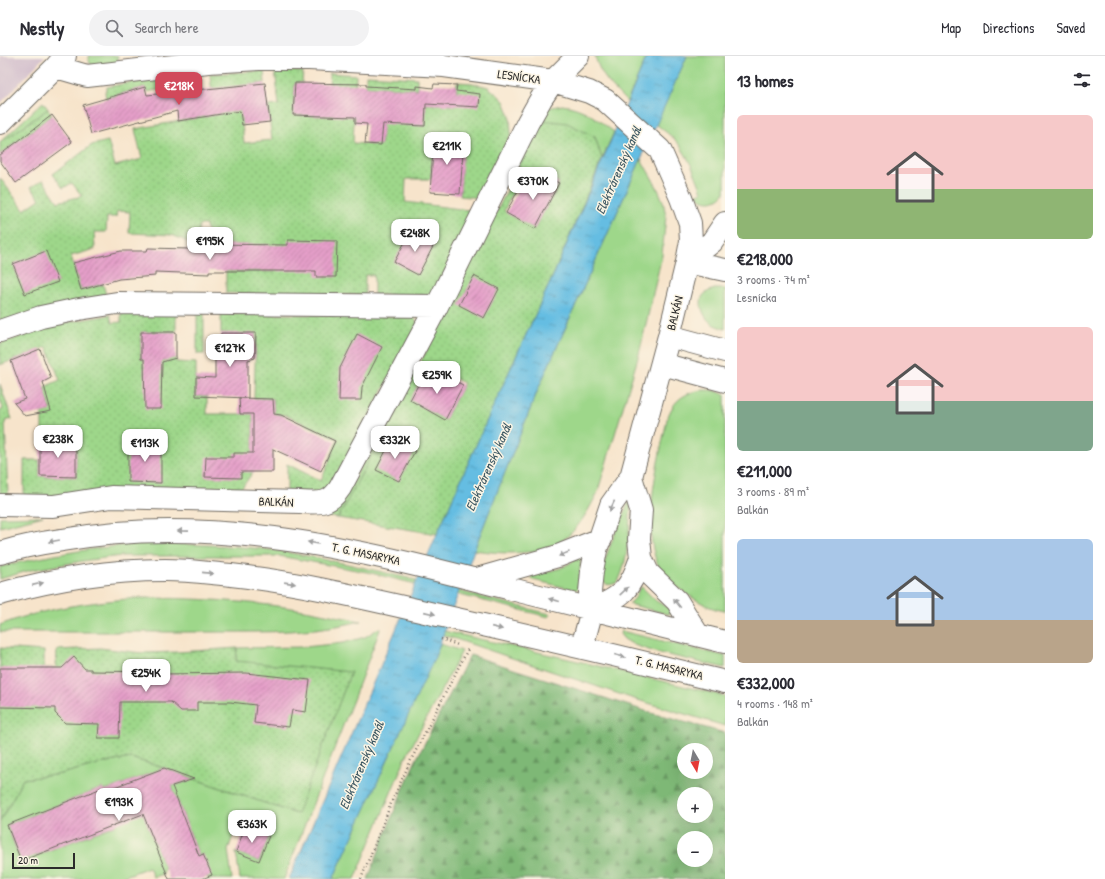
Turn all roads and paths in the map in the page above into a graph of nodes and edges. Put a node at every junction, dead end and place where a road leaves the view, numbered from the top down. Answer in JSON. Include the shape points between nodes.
{"nodes":[{"id":1,"x":578,"y":56,"type":"edge"},
{"id":2,"x":61,"y":62,"type":"edge"},
{"id":3,"x":553,"y":81,"type":"junction"},
{"id":4,"x":0,"y":123,"type":"edge"},
{"id":5,"x":660,"y":150,"type":"joint"},
{"id":6,"x":725,"y":223,"type":"edge"},
{"id":7,"x":688,"y":262,"type":"junction"},
{"id":8,"x":725,"y":270,"type":"edge"},
{"id":9,"x":437,"y":306,"type":"junction"},
{"id":10,"x":0,"y":331,"type":"edge"},
{"id":11,"x":669,"y":336,"type":"junction"},
{"id":12,"x":725,"y":351,"type":"edge"},
{"id":13,"x":662,"y":364,"type":"junction"},
{"id":14,"x":725,"y":381,"type":"edge"},
{"id":15,"x":631,"y":477,"type":"junction"},
{"id":16,"x":0,"y":505,"type":"edge"},
{"id":17,"x":601,"y":539,"type":"junction"},
{"id":18,"x":0,"y":553,"type":"edge"},
{"id":19,"x":641,"y":558,"type":"junction"},
{"id":20,"x":476,"y":580,"type":"junction"},
{"id":21,"x":0,"y":594,"type":"edge"},
{"id":22,"x":592,"y":610,"type":"junction"},
{"id":23,"x":698,"y":635,"type":"junction"},
{"id":24,"x":725,"y":642,"type":"edge"},
{"id":25,"x":582,"y":647,"type":"junction"},
{"id":26,"x":468,"y":649,"type":"dead end"},
{"id":27,"x":725,"y":682,"type":"edge"},
{"id":28,"x":361,"y":879,"type":"edge"}],
"edges":[{"from":1,"to":3,"type":"street","name":"BALKÁN"},
{"from":2,"to":3,"type":"street","name":"LESNÍCKA","via":[[87,76],[208,62],[309,59],[444,66]]},
{"from":2,"to":4,"type":"street","name":"LESNÍCKA"},
{"from":3,"to":5,"type":"street","name":"LESNÍCKA","via":[[589,92],[605,100]]},
{"from":3,"to":9,"type":"street","name":"BALKÁN","via":[[528,122]]},
{"from":5,"to":7,"type":"street","name":"BALKÁN","via":[[690,223]]},
{"from":6,"to":7,"type":"street","via":[[712,242]]},
{"from":7,"to":8,"type":"street"},
{"from":7,"to":11,"type":"street","name":"BALKÁN"},
{"from":9,"to":10,"type":"street","via":[[117,303],[41,317]]},
{"from":9,"to":16,"type":"street","name":"BALKÁN","via":[[340,488],[326,501],[111,497],[53,506]]},
{"from":11,"to":12,"type":"street"},
{"from":11,"to":13,"type":"street","name":"BALKÁN"},
{"from":13,"to":14,"type":"street"},
{"from":13,"to":15,"type":"street","name":"BALKÁN"},
{"from":15,"to":17,"type":"street","name":"BALKÁN","one_way":true,"via":[[611,505]]},
{"from":15,"to":19,"type":"street","via":[[641,510]]},
{"from":17,"to":20,"type":"street","one_way":true,"via":[[558,556]]},
{"from":17,"to":22,"type":"street","name":"BALKÁN","via":[[592,571]]},
{"from":20,"to":18,"type":"street","name":"T. G. MASARYKA","one_way":true,"via":[[313,543],[212,532],[169,530],[86,535]]},
{"from":22,"to":19,"type":"street","one_way":true,"via":[[620,596],[629,587]]},
{"from":23,"to":19,"type":"street","one_way":true,"via":[[677,601],[648,573]]},
{"from":22,"to":20,"type":"street","name":"T. G. MASARYKA","one_way":true},
{"from":21,"to":25,"type":"street","name":"T. G. MASARYKA","one_way":true,"via":[[92,574],[167,570],[205,572],[299,584]]},
{"from":22,"to":23,"type":"street","name":"T. G. MASARYKA"},
{"from":22,"to":25,"type":"street","name":"BALKÁN"},
{"from":23,"to":24,"type":"street","name":"T. G. MASARYKA"},
{"from":25,"to":27,"type":"street","name":"T. G. MASARYKA","one_way":true},
{"from":26,"to":28,"type":"path","via":[[392,800]]}]}
